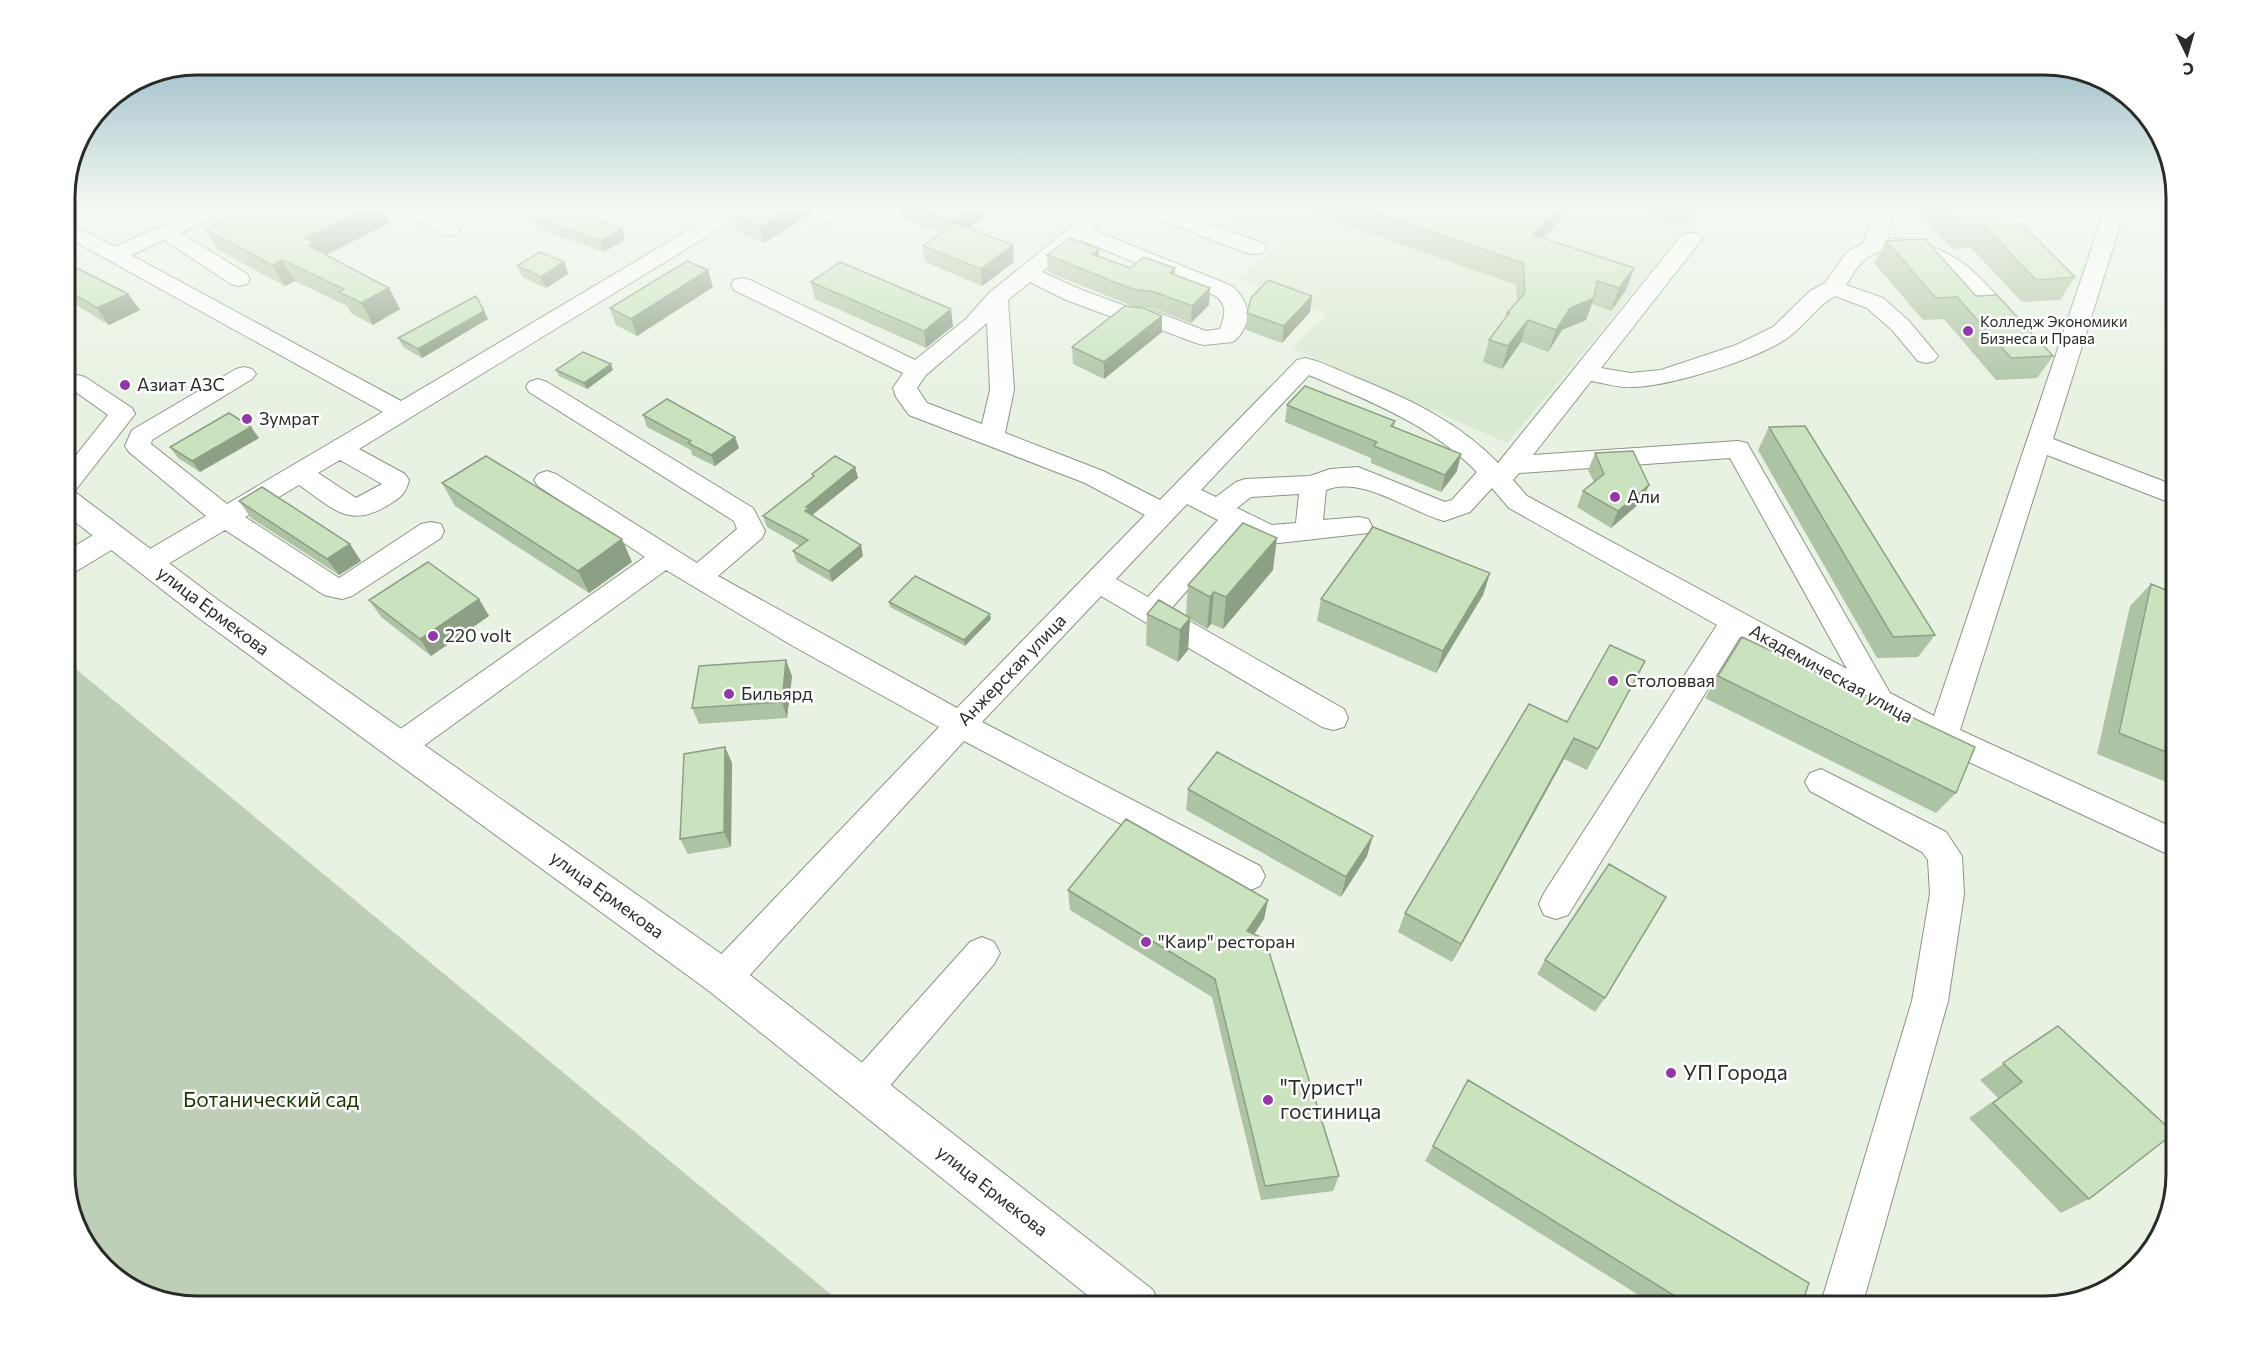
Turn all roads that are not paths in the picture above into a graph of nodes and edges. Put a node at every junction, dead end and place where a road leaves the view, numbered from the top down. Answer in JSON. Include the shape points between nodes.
{"nodes":[{"id":1,"x":141,"y":270,"type":"edge"},
{"id":2,"x":225,"y":270,"type":"edge"},
{"id":3,"x":637,"y":270,"type":"edge"},
{"id":4,"x":1032,"y":270,"type":"edge"},
{"id":5,"x":1173,"y":270,"type":"edge"},
{"id":6,"x":1666,"y":270,"type":"edge"},
{"id":7,"x":1846,"y":270,"type":"edge"},
{"id":8,"x":1956,"y":270,"type":"edge"},
{"id":9,"x":2088,"y":270,"type":"edge"},
{"id":10,"x":1028,"y":273,"type":"junction"},
{"id":11,"x":239,"y":279,"type":"dead end"},
{"id":12,"x":742,"y":285,"type":"dead end"},
{"id":13,"x":1833,"y":288,"type":"junction"},
{"id":14,"x":997,"y":298,"type":"junction"},
{"id":15,"x":2022,"y":339,"type":"edge"},
{"id":16,"x":1926,"y":356,"type":"dead end"},
{"id":17,"x":1305,"y":365,"type":"joint"},
{"id":18,"x":917,"y":370,"type":"junction"},
{"id":19,"x":1584,"y":372,"type":"junction"},
{"id":20,"x":244,"y":374,"type":"dead end"},
{"id":21,"x":75,"y":382,"type":"edge"},
{"id":22,"x":538,"y":387,"type":"dead end"},
{"id":23,"x":402,"y":412,"type":"junction"},
{"id":24,"x":992,"y":438,"type":"junction"},
{"id":25,"x":2040,"y":444,"type":"junction"},
{"id":26,"x":340,"y":449,"type":"junction"},
{"id":27,"x":1500,"y":472,"type":"junction"},
{"id":28,"x":299,"y":473,"type":"junction"},
{"id":29,"x":75,"y":474,"type":"edge"},
{"id":30,"x":547,"y":480,"type":"dead end"},
{"id":31,"x":1313,"y":486,"type":"junction"},
{"id":32,"x":1184,"y":492,"type":"junction"},
{"id":33,"x":2166,"y":492,"type":"edge"},
{"id":34,"x":75,"y":507,"type":"edge"},
{"id":35,"x":1163,"y":513,"type":"junction"},
{"id":36,"x":1227,"y":514,"type":"junction"},
{"id":37,"x":225,"y":517,"type":"junction"},
{"id":38,"x":1359,"y":526,"type":"dead end"},
{"id":39,"x":431,"y":531,"type":"dead end"},
{"id":40,"x":1309,"y":531,"type":"junction"},
{"id":41,"x":113,"y":536,"type":"junction"},
{"id":42,"x":665,"y":557,"type":"junction"},
{"id":43,"x":75,"y":559,"type":"edge"},
{"id":44,"x":148,"y":563,"type":"junction"},
{"id":45,"x":699,"y":577,"type":"junction"},
{"id":46,"x":1097,"y":581,"type":"junction"},
{"id":47,"x":1151,"y":612,"type":"junction"},
{"id":48,"x":1735,"y":621,"type":"junction"},
{"id":49,"x":1879,"y":700,"type":"junction"},
{"id":50,"x":1333,"y":718,"type":"dead end"},
{"id":51,"x":961,"y":724,"type":"junction"},
{"id":52,"x":1943,"y":736,"type":"junction"},
{"id":53,"x":400,"y":746,"type":"junction"},
{"id":54,"x":1821,"y":782,"type":"dead end"},
{"id":55,"x":2166,"y":839,"type":"edge"},
{"id":56,"x":1248,"y":876,"type":"dead end"},
{"id":57,"x":1556,"y":904,"type":"dead end"},
{"id":58,"x":982,"y":953,"type":"dead end"},
{"id":59,"x":723,"y":978,"type":"junction"},
{"id":60,"x":863,"y":1089,"type":"junction"},
{"id":61,"x":1124,"y":1296,"type":"edge"},
{"id":62,"x":1844,"y":1296,"type":"edge"}],
"edges":[{"from":1,"to":23,"type":"street"},
{"from":2,"to":11,"type":"street"},
{"from":3,"to":23,"type":"street"},
{"from":4,"to":10,"type":"street"},
{"from":5,"to":10,"type":"street","via":[[1224,291],[1234,300],[1237,312],[1231,332],[1225,337],[1204,338],[1146,316],[1128,315]]},
{"from":6,"to":19,"type":"street"},
{"from":7,"to":13,"type":"street"},
{"from":8,"to":15,"type":"street","via":[[1968,278]]},
{"from":9,"to":25,"type":"street","via":[[2052,373]]},
{"from":10,"to":14,"type":"street"},
{"from":12,"to":18,"type":"street"},
{"from":13,"to":16,"type":"street","via":[[1875,303],[1900,324]]},
{"from":13,"to":19,"type":"street","via":[[1818,296],[1781,332],[1724,357],[1664,377],[1630,380]]},
{"from":14,"to":18,"type":"street","via":[[974,324]]},
{"from":14,"to":24,"type":"street","via":[[1002,390]]},
{"from":17,"to":27,"type":"street","name":"Академическая улица","via":[[1390,401],[1434,425]]},
{"from":17,"to":32,"type":"street","name":"Анжерская улица"},
{"from":18,"to":24,"type":"street","via":[[905,388],[918,409]]},
{"from":19,"to":27,"type":"street"},
{"from":20,"to":37,"type":"street","via":[[141,436],[138,446]]},
{"from":21,"to":29,"type":"street","via":[[123,414]]},
{"from":22,"to":45,"type":"street","via":[[744,515],[752,531]]},
{"from":23,"to":26,"type":"street"},
{"from":24,"to":35,"type":"street","via":[[1094,477]]},
{"from":25,"to":33,"type":"street"},
{"from":25,"to":52,"type":"street"},
{"from":26,"to":28,"type":"street"},
{"from":26,"to":28,"type":"street","via":[[396,480],[394,489],[367,506],[352,508]]},
{"from":27,"to":31,"type":"street","via":[[1461,507],[1444,512],[1358,476],[1330,478]]},
{"from":27,"to":48,"type":"street","name":"Академическая улица","via":[[1518,502]]},
{"from":27,"to":49,"type":"street","via":[[1738,449]]},
{"from":28,"to":37,"type":"street"},
{"from":30,"to":42,"type":"street"},
{"from":31,"to":36,"type":"street","via":[[1245,488]]},
{"from":31,"to":40,"type":"street"},
{"from":32,"to":35,"type":"street","name":"Анжерская улица"},
{"from":32,"to":36,"type":"street"},
{"from":34,"to":41,"type":"main road","name":"улица Ермекова"},
{"from":35,"to":46,"type":"street","name":"Анжерская улица"},
{"from":36,"to":40,"type":"street","via":[[1269,535]]},
{"from":36,"to":47,"type":"street"},
{"from":37,"to":39,"type":"street","via":[[334,588],[342,589]]},
{"from":37,"to":44,"type":"street"},
{"from":38,"to":40,"type":"street"},
{"from":41,"to":43,"type":"street"},
{"from":41,"to":44,"type":"main road","name":"улица Ермекова"},
{"from":42,"to":45,"type":"street"},
{"from":42,"to":53,"type":"street"},
{"from":44,"to":53,"type":"main road","name":"улица Ермекова"},
{"from":45,"to":51,"type":"street","via":[[781,628]]},
{"from":46,"to":47,"type":"street"},
{"from":46,"to":51,"type":"street","name":"Анжерская улица"},
{"from":47,"to":50,"type":"street"},
{"from":48,"to":49,"type":"street","name":"Академическая улица"},
{"from":48,"to":57,"type":"street"},
{"from":49,"to":52,"type":"street","name":"Академическая улица"},
{"from":51,"to":56,"type":"street"},
{"from":51,"to":59,"type":"street","name":"Анжерская улица"},
{"from":52,"to":55,"type":"street","name":"Академическая улица"},
{"from":53,"to":59,"type":"main road","name":"улица Ермекова"},
{"from":54,"to":62,"type":"street","via":[[1934,842],[1945,856],[1947,869],[1947,894],[1930,1001]]},
{"from":58,"to":60,"type":"street"},
{"from":59,"to":60,"type":"main road","name":"улица Ермекова"},
{"from":60,"to":61,"type":"main road","name":"улица Ермекова"}]}
